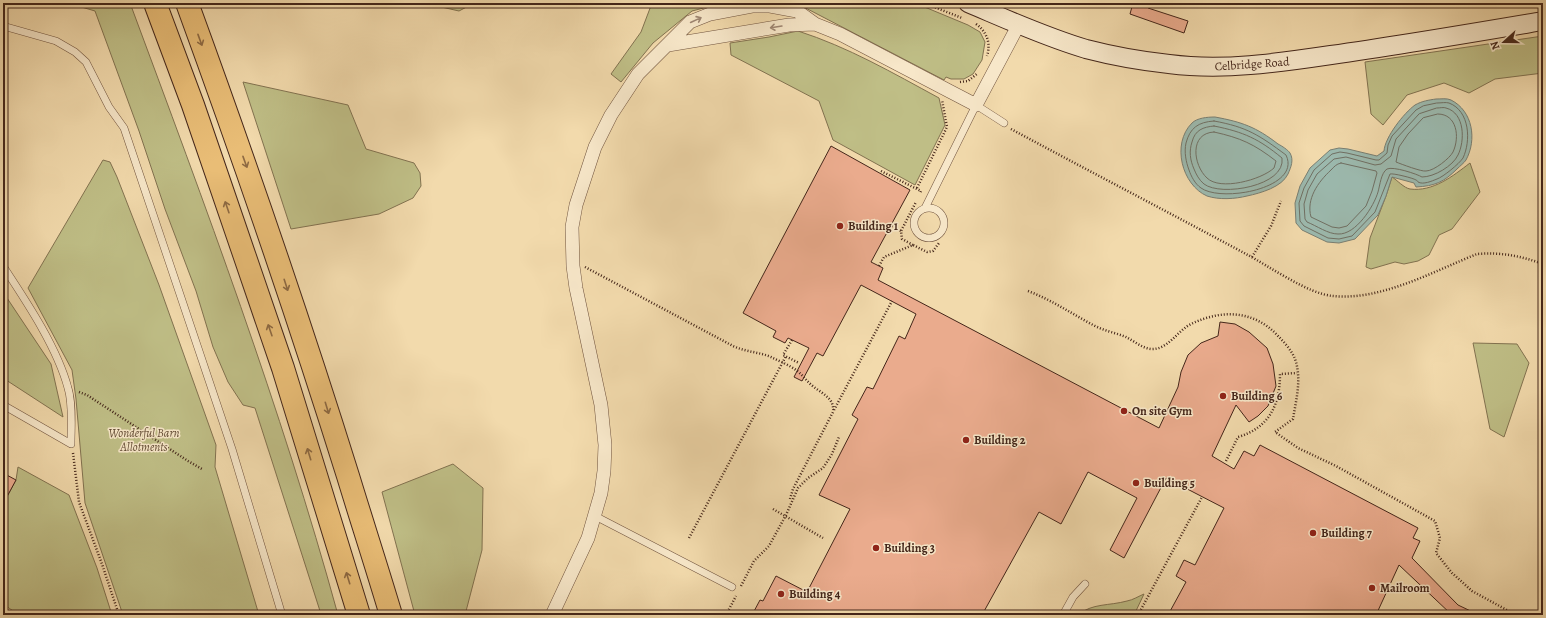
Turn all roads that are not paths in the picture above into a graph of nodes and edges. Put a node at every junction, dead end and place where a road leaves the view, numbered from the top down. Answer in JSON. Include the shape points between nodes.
{"nodes":[{"id":1,"x":155,"y":3,"type":"edge"},
{"id":2,"x":187,"y":3,"type":"edge"},
{"id":3,"x":968,"y":3,"type":"edge"},
{"id":4,"x":1543,"y":21,"type":"edge"},
{"id":5,"x":815,"y":24,"type":"junction"},
{"id":6,"x":1019,"y":24,"type":"junction"},
{"id":7,"x":3,"y":26,"type":"edge"},
{"id":8,"x":668,"y":45,"type":"junction"},
{"id":9,"x":976,"y":106,"type":"junction"},
{"id":10,"x":1004,"y":124,"type":"road end"},
{"id":11,"x":925,"y":208,"type":"junction"},
{"id":12,"x":3,"y":266,"type":"edge"},
{"id":13,"x":3,"y":405,"type":"edge"},
{"id":14,"x":595,"y":516,"type":"junction"},
{"id":15,"x":1085,"y":584,"type":"dead end"},
{"id":16,"x":732,"y":587,"type":"dead end"},
{"id":17,"x":282,"y":615,"type":"edge"},
{"id":18,"x":359,"y":615,"type":"edge"},
{"id":19,"x":390,"y":615,"type":"edge"},
{"id":20,"x":552,"y":615,"type":"edge"},
{"id":21,"x":1063,"y":615,"type":"edge"}],
"edges":[{"from":18,"to":1,"type":"highway","one_way":true,"via":[[283,368],[193,105]]},
{"from":2,"to":19,"type":"highway","one_way":true,"via":[[274,246]]},
{"from":3,"to":6,"type":"main road","name":"Celbridge Road"},
{"from":4,"to":6,"type":"main road","name":"Celbridge Road","via":[[1273,64],[1221,67],[1170,65],[1116,55],[1086,48]]},
{"from":5,"to":8,"type":"street","one_way":true},
{"from":8,"to":5,"type":"street","one_way":true,"via":[[690,22],[710,14],[752,6],[797,11]]},
{"from":5,"to":9,"type":"street","via":[[840,34]]},
{"from":6,"to":9,"type":"street"},
{"from":7,"to":17,"type":"lane","via":[[56,41],[75,52],[86,62],[109,107],[124,128],[232,449]]},
{"from":8,"to":14,"type":"street","via":[[638,74],[595,147],[576,205],[572,227],[576,288],[601,406],[605,445],[601,493]]},
{"from":9,"to":10,"type":"lane"},
{"from":9,"to":11,"type":"lane"},
{"from":11,"to":11,"type":"lane","via":[[935,209],[944,220],[940,233],[930,238],[918,234],[913,221],[917,212]]},
{"from":12,"to":13,"type":"lane","via":[[40,326],[62,369],[69,390],[72,444]]},
{"from":14,"to":16,"type":"lane"},
{"from":14,"to":20,"type":"street","via":[[588,538]]},
{"from":15,"to":21,"type":"lane","via":[[1073,597]]}]}
